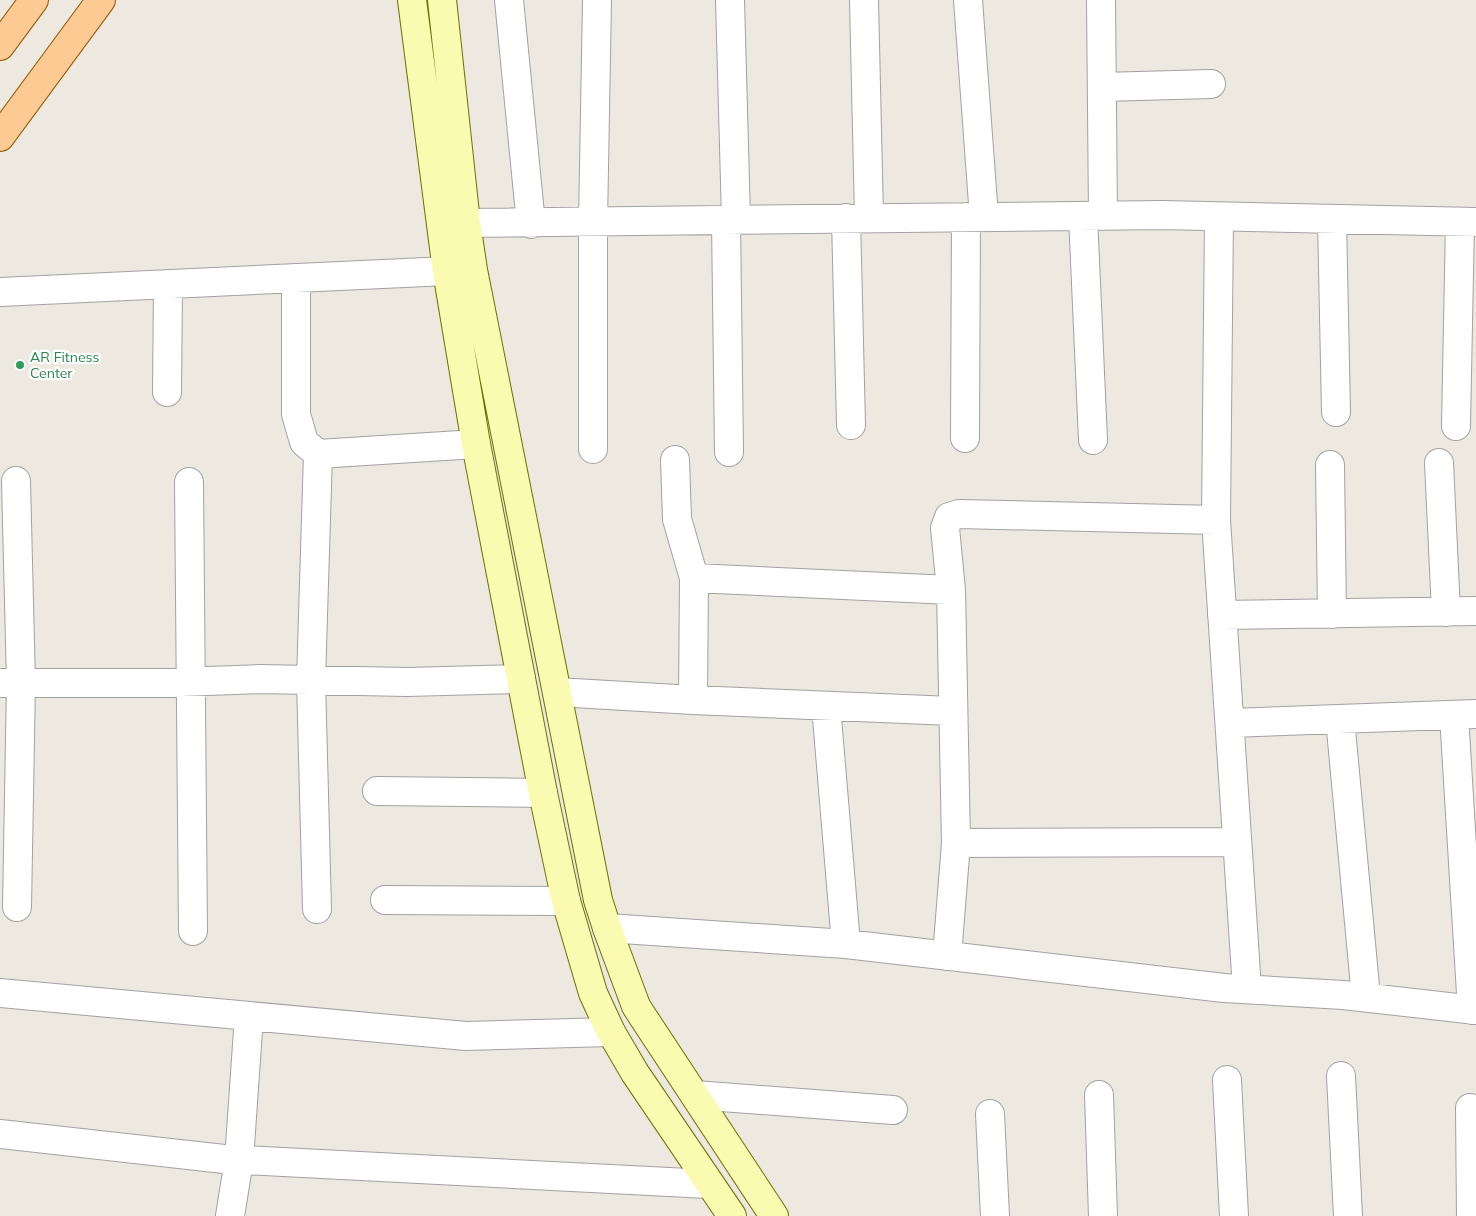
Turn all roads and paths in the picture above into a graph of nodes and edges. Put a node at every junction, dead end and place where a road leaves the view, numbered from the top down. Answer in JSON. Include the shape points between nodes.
{"nodes":[{"id":1,"x":34,"y":0,"type":"edge"},
{"id":2,"x":102,"y":0,"type":"edge"},
{"id":3,"x":412,"y":0,"type":"edge"},
{"id":4,"x":442,"y":0,"type":"edge"},
{"id":5,"x":509,"y":0,"type":"edge"},
{"id":6,"x":597,"y":0,"type":"edge"},
{"id":7,"x":730,"y":0,"type":"edge"},
{"id":8,"x":864,"y":0,"type":"edge"},
{"id":9,"x":968,"y":0,"type":"edge"},
{"id":10,"x":1101,"y":0,"type":"edge"},
{"id":11,"x":0,"y":46,"type":"edge"},
{"id":12,"x":1211,"y":84,"type":"dead end"},
{"id":13,"x":1102,"y":87,"type":"junction"},
{"id":14,"x":0,"y":137,"type":"edge"},
{"id":15,"x":1093,"y":216,"type":"junction"},
{"id":16,"x":858,"y":217,"type":"junction"},
{"id":17,"x":975,"y":217,"type":"junction"},
{"id":18,"x":1219,"y":217,"type":"junction"},
{"id":19,"x":1332,"y":219,"type":"junction"},
{"id":20,"x":731,"y":220,"type":"junction"},
{"id":21,"x":1468,"y":222,"type":"edge"},
{"id":22,"x":466,"y":223,"type":"junction"},
{"id":23,"x":593,"y":223,"type":"junction"},
{"id":24,"x":530,"y":224,"type":"junction"},
{"id":25,"x":447,"y":271,"type":"junction"},
{"id":26,"x":296,"y":278,"type":"junction"},
{"id":27,"x":168,"y":284,"type":"junction"},
{"id":28,"x":0,"y":292,"type":"edge"},
{"id":29,"x":167,"y":392,"type":"dead end"},
{"id":30,"x":1336,"y":412,"type":"dead end"},
{"id":31,"x":851,"y":425,"type":"dead end"},
{"id":32,"x":1456,"y":426,"type":"dead end"},
{"id":33,"x":965,"y":438,"type":"dead end"},
{"id":34,"x":1093,"y":440,"type":"dead end"},
{"id":35,"x":476,"y":444,"type":"junction"},
{"id":36,"x":593,"y":449,"type":"dead end"},
{"id":37,"x":729,"y":452,"type":"dead end"},
{"id":38,"x":318,"y":454,"type":"junction"},
{"id":39,"x":675,"y":460,"type":"dead end"},
{"id":40,"x":1438,"y":463,"type":"dead end"},
{"id":41,"x":1330,"y":465,"type":"dead end"},
{"id":42,"x":16,"y":481,"type":"dead end"},
{"id":43,"x":190,"y":482,"type":"dead end"},
{"id":44,"x":1216,"y":520,"type":"junction"},
{"id":45,"x":694,"y":578,"type":"junction"},
{"id":46,"x":951,"y":590,"type":"junction"},
{"id":47,"x":1476,"y":611,"type":"edge"},
{"id":48,"x":1446,"y":612,"type":"junction"},
{"id":49,"x":1332,"y":614,"type":"junction"},
{"id":50,"x":1222,"y":615,"type":"junction"},
{"id":51,"x":521,"y":679,"type":"junction"},
{"id":52,"x":311,"y":680,"type":"junction"},
{"id":53,"x":190,"y":682,"type":"junction"},
{"id":54,"x":10,"y":683,"type":"edge"},
{"id":55,"x":557,"y":692,"type":"junction"},
{"id":56,"x":693,"y":700,"type":"junction"},
{"id":57,"x":826,"y":706,"type":"junction"},
{"id":58,"x":952,"y":711,"type":"junction"},
{"id":59,"x":1465,"y":715,"type":"edge"},
{"id":60,"x":1340,"y":719,"type":"junction"},
{"id":61,"x":1230,"y":723,"type":"junction"},
{"id":62,"x":377,"y":791,"type":"dead end"},
{"id":63,"x":543,"y":793,"type":"junction"},
{"id":64,"x":956,"y":842,"type":"junction"},
{"id":65,"x":1237,"y":842,"type":"junction"},
{"id":66,"x":385,"y":900,"type":"dead end"},
{"id":67,"x":566,"y":901,"type":"junction"},
{"id":68,"x":17,"y":907,"type":"dead end"},
{"id":69,"x":316,"y":909,"type":"dead end"},
{"id":70,"x":607,"y":928,"type":"junction"},
{"id":71,"x":193,"y":932,"type":"dead end"},
{"id":72,"x":846,"y":944,"type":"junction"},
{"id":73,"x":947,"y":956,"type":"junction"},
{"id":74,"x":1247,"y":989,"type":"junction"},
{"id":75,"x":0,"y":993,"type":"edge"},
{"id":76,"x":1366,"y":998,"type":"junction"},
{"id":77,"x":1474,"y":1010,"type":"edge"},
{"id":78,"x":249,"y":1016,"type":"junction"},
{"id":79,"x":611,"y":1032,"type":"junction"},
{"id":80,"x":1341,"y":1076,"type":"dead end"},
{"id":81,"x":1227,"y":1080,"type":"dead end"},
{"id":82,"x":696,"y":1095,"type":"junction"},
{"id":83,"x":1099,"y":1095,"type":"dead end"},
{"id":84,"x":1470,"y":1108,"type":"dead end"},
{"id":85,"x":893,"y":1110,"type":"dead end"},
{"id":86,"x":990,"y":1114,"type":"dead end"},
{"id":87,"x":0,"y":1134,"type":"edge"},
{"id":88,"x":238,"y":1160,"type":"junction"},
{"id":89,"x":708,"y":1184,"type":"junction"},
{"id":90,"x":230,"y":1216,"type":"edge"},
{"id":91,"x":732,"y":1216,"type":"edge"},
{"id":92,"x":774,"y":1216,"type":"edge"},
{"id":93,"x":995,"y":1216,"type":"edge"},
{"id":94,"x":1103,"y":1216,"type":"edge"},
{"id":95,"x":1234,"y":1216,"type":"edge"},
{"id":96,"x":1348,"y":1216,"type":"edge"},
{"id":97,"x":1471,"y":1216,"type":"edge"}],
"edges":[{"from":1,"to":11,"type":"main road"},
{"from":2,"to":14,"type":"main road"},
{"from":3,"to":25,"type":"street"},
{"from":4,"to":22,"type":"street"},
{"from":5,"to":24,"type":"street"},
{"from":6,"to":23,"type":"street"},
{"from":7,"to":20,"type":"street"},
{"from":8,"to":16,"type":"street"},
{"from":9,"to":17,"type":"street"},
{"from":10,"to":13,"type":"street"},
{"from":12,"to":13,"type":"street"},
{"from":13,"to":15,"type":"street"},
{"from":15,"to":17,"type":"street"},
{"from":15,"to":18,"type":"street"},
{"from":15,"to":34,"type":"street"},
{"from":16,"to":17,"type":"street"},
{"from":16,"to":20,"type":"street"},
{"from":16,"to":31,"type":"street"},
{"from":17,"to":33,"type":"street"},
{"from":18,"to":19,"type":"street"},
{"from":18,"to":44,"type":"street"},
{"from":19,"to":21,"type":"street"},
{"from":19,"to":30,"type":"street"},
{"from":20,"to":23,"type":"street"},
{"from":20,"to":37,"type":"street"},
{"from":21,"to":32,"type":"street"},
{"from":22,"to":24,"type":"street"},
{"from":22,"to":55,"type":"street"},
{"from":23,"to":24,"type":"street"},
{"from":23,"to":36,"type":"street"},
{"from":25,"to":26,"type":"street"},
{"from":25,"to":35,"type":"street"},
{"from":26,"to":27,"type":"street"},
{"from":26,"to":38,"type":"street","via":[[296,414],[304,442]]},
{"from":27,"to":28,"type":"street"},
{"from":27,"to":29,"type":"street"},
{"from":35,"to":38,"type":"street"},
{"from":35,"to":51,"type":"street"},
{"from":38,"to":52,"type":"street"},
{"from":39,"to":45,"type":"street","via":[[677,519]]},
{"from":40,"to":48,"type":"street"},
{"from":41,"to":49,"type":"street"},
{"from":42,"to":54,"type":"street"},
{"from":43,"to":53,"type":"street"},
{"from":44,"to":46,"type":"street","via":[[959,514],[949,517],[944,528]]},
{"from":44,"to":50,"type":"street"},
{"from":45,"to":46,"type":"street"},
{"from":45,"to":56,"type":"street"},
{"from":46,"to":58,"type":"street"},
{"from":47,"to":48,"type":"street"},
{"from":48,"to":49,"type":"street"},
{"from":49,"to":50,"type":"street"},
{"from":50,"to":61,"type":"street"},
{"from":51,"to":52,"type":"street"},
{"from":51,"to":63,"type":"street"},
{"from":52,"to":53,"type":"street"},
{"from":52,"to":69,"type":"street"},
{"from":53,"to":54,"type":"street"},
{"from":53,"to":71,"type":"street"},
{"from":54,"to":68,"type":"street"},
{"from":55,"to":56,"type":"street"},
{"from":55,"to":70,"type":"street","via":[[598,900]]},
{"from":56,"to":57,"type":"street"},
{"from":57,"to":58,"type":"street"},
{"from":57,"to":72,"type":"street"},
{"from":58,"to":64,"type":"street"},
{"from":59,"to":60,"type":"street"},
{"from":59,"to":77,"type":"street"},
{"from":60,"to":61,"type":"street"},
{"from":60,"to":76,"type":"street"},
{"from":61,"to":65,"type":"street"},
{"from":62,"to":63,"type":"street"},
{"from":63,"to":67,"type":"street"},
{"from":64,"to":65,"type":"street"},
{"from":64,"to":73,"type":"street"},
{"from":65,"to":74,"type":"street"},
{"from":66,"to":67,"type":"street"},
{"from":67,"to":79,"type":"street","via":[[593,993]]},
{"from":70,"to":72,"type":"street"},
{"from":70,"to":82,"type":"street","via":[[636,1006]]},
{"from":72,"to":73,"type":"street"},
{"from":73,"to":74,"type":"street"},
{"from":74,"to":76,"type":"street"},
{"from":75,"to":78,"type":"street"},
{"from":76,"to":77,"type":"street"},
{"from":78,"to":79,"type":"street","via":[[466,1036]]},
{"from":78,"to":88,"type":"street"},
{"from":79,"to":89,"type":"street"},
{"from":80,"to":96,"type":"street"},
{"from":81,"to":95,"type":"street"},
{"from":82,"to":85,"type":"street"},
{"from":82,"to":92,"type":"street"},
{"from":83,"to":94,"type":"street"},
{"from":84,"to":97,"type":"street"},
{"from":86,"to":93,"type":"street"},
{"from":87,"to":88,"type":"street"},
{"from":88,"to":89,"type":"street"},
{"from":88,"to":90,"type":"street"},
{"from":89,"to":91,"type":"street"}]}
